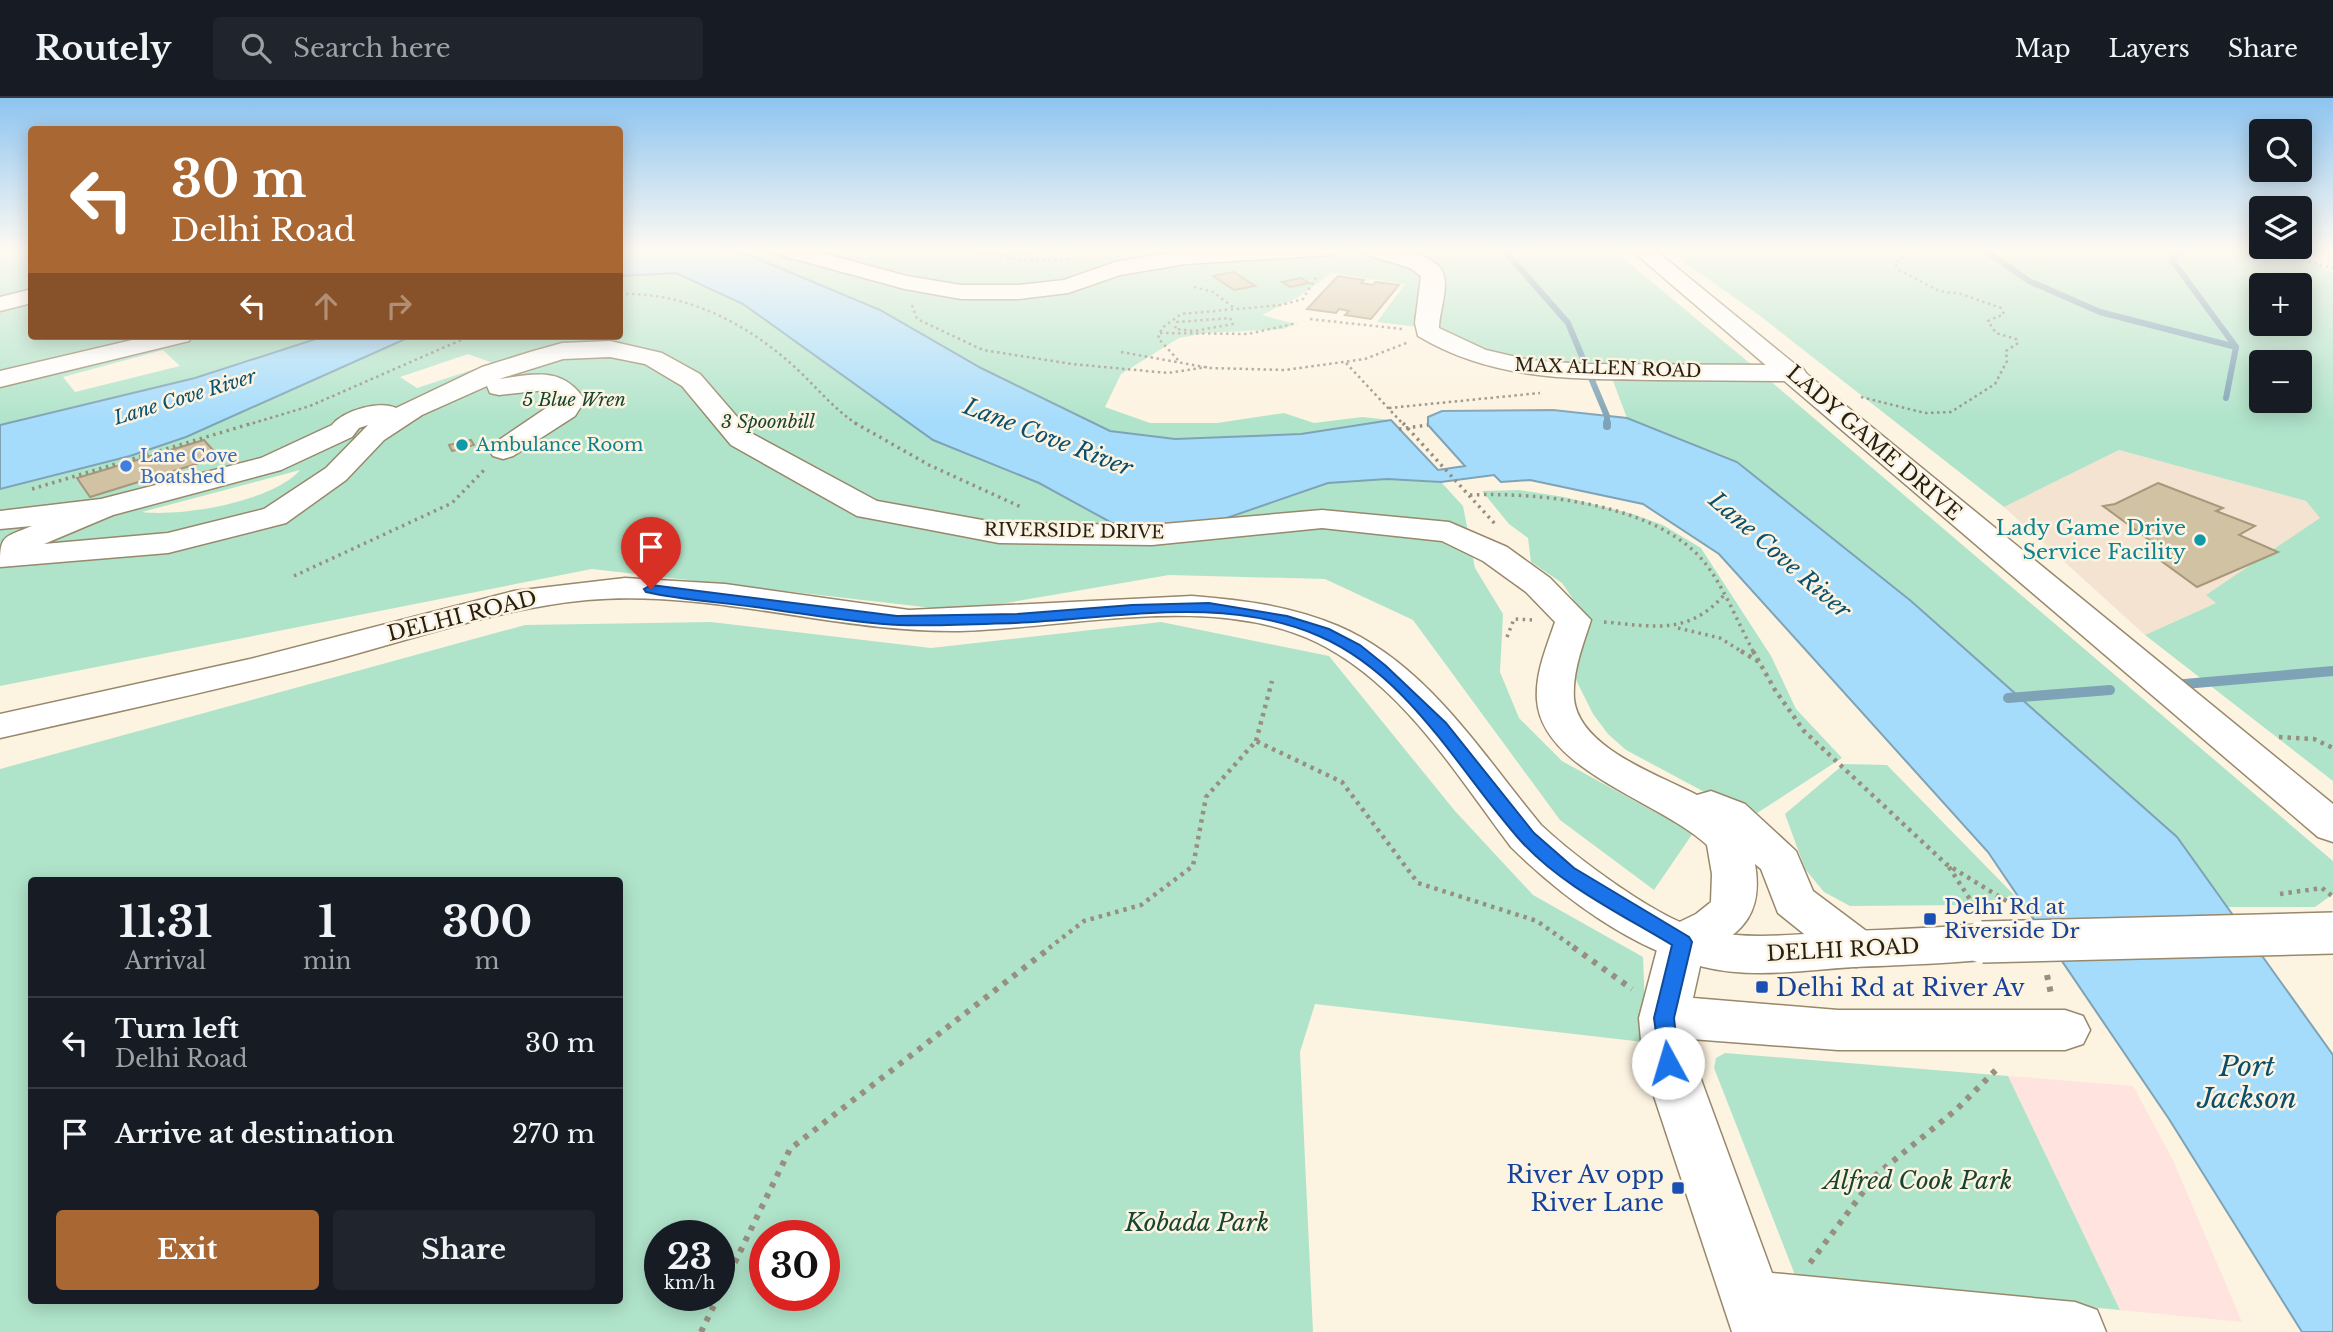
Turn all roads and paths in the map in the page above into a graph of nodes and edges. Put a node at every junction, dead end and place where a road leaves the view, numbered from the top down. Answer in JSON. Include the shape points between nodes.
{"nodes":[{"id":1,"x":698,"y":307,"type":"edge"},
{"id":2,"x":913,"y":307,"type":"edge"},
{"id":3,"x":1256,"y":307,"type":"edge"},
{"id":4,"x":1428,"y":307,"type":"edge"},
{"id":5,"x":1712,"y":307,"type":"edge"},
{"id":6,"x":1997,"y":307,"type":"edge"},
{"id":7,"x":1234,"y":308,"type":"joint"},
{"id":8,"x":1310,"y":319,"type":"dead end"},
{"id":9,"x":1297,"y":323,"type":"dead end"},
{"id":10,"x":1414,"y":330,"type":"dead end"},
{"id":11,"x":1182,"y":332,"type":"junction"},
{"id":12,"x":1160,"y":333,"type":"junction"},
{"id":13,"x":165,"y":340,"type":"edge"},
{"id":14,"x":461,"y":340,"type":"edge"},
{"id":15,"x":146,"y":345,"type":"junction"},
{"id":16,"x":1395,"y":350,"type":"dead end"},
{"id":17,"x":562,"y":351,"type":"junction"},
{"id":18,"x":1121,"y":352,"type":"dead end"},
{"id":19,"x":1178,"y":360,"type":"junction"},
{"id":20,"x":1345,"y":363,"type":"junction"},
{"id":21,"x":1207,"y":368,"type":"junction"},
{"id":22,"x":1569,"y":371,"type":"junction"},
{"id":23,"x":1793,"y":373,"type":"junction"},
{"id":24,"x":0,"y":379,"type":"edge"},
{"id":25,"x":547,"y":380,"type":"junction"},
{"id":26,"x":85,"y":382,"type":"dead end"},
{"id":27,"x":452,"y":394,"type":"junction"},
{"id":28,"x":1824,"y":399,"type":"junction"},
{"id":29,"x":1388,"y":408,"type":"junction"},
{"id":30,"x":412,"y":409,"type":"junction"},
{"id":31,"x":349,"y":422,"type":"junction"},
{"id":32,"x":1428,"y":425,"type":"dead end"},
{"id":33,"x":1405,"y":428,"type":"junction"},
{"id":34,"x":1399,"y":429,"type":"dead end"},
{"id":35,"x":281,"y":437,"type":"dead end"},
{"id":36,"x":503,"y":450,"type":"joint"},
{"id":37,"x":51,"y":483,"type":"dead end"},
{"id":38,"x":1007,"y":501,"type":"dead end"},
{"id":39,"x":102,"y":508,"type":"junction"},
{"id":40,"x":0,"y":520,"type":"edge"},
{"id":41,"x":0,"y":551,"type":"edge"},
{"id":42,"x":0,"y":556,"type":"edge"},
{"id":43,"x":294,"y":576,"type":"dead end"},
{"id":44,"x":1724,"y":595,"type":"junction"},
{"id":45,"x":1573,"y":620,"type":"junction"},
{"id":46,"x":1674,"y":627,"type":"junction"},
{"id":47,"x":1507,"y":637,"type":"dead end"},
{"id":48,"x":1762,"y":665,"type":"junction"},
{"id":49,"x":1556,"y":679,"type":"junction"},
{"id":50,"x":1272,"y":681,"type":"dead end"},
{"id":51,"x":0,"y":726,"type":"edge"},
{"id":52,"x":1256,"y":741,"type":"junction"},
{"id":53,"x":2333,"y":827,"type":"edge"},
{"id":54,"x":1946,"y":864,"type":"junction"},
{"id":55,"x":2280,"y":894,"type":"dead end"},
{"id":56,"x":2333,"y":897,"type":"edge"},
{"id":57,"x":2016,"y":908,"type":"dead end"},
{"id":58,"x":1979,"y":925,"type":"junction"},
{"id":59,"x":2333,"y":933,"type":"edge"},
{"id":60,"x":1682,"y":942,"type":"junction"},
{"id":61,"x":1856,"y":949,"type":"junction"},
{"id":62,"x":2045,"y":964,"type":"dead end"},
{"id":63,"x":1666,"y":1009,"type":"junction"},
{"id":64,"x":2059,"y":1015,"type":"joint"},
{"id":65,"x":2012,"y":1031,"type":"junction"},
{"id":66,"x":735,"y":1262,"type":"edge"},
{"id":67,"x":711,"y":1311,"type":"edge"},
{"id":68,"x":1768,"y":1312,"type":"edge"},
{"id":69,"x":701,"y":1332,"type":"edge"},
{"id":70,"x":2075,"y":1332,"type":"edge"}],
"edges":[{"from":1,"to":38,"type":"path","via":[[742,328],[795,367],[838,413]]},
{"from":2,"to":21,"type":"path","via":[[916,318],[983,350],[1168,373]]},
{"from":3,"to":7,"type":"path"},
{"from":4,"to":22,"type":"street","name":"MAX ALLEN ROAD","via":[[1427,331],[1452,348],[1497,363]]},
{"from":5,"to":23,"type":"street","name":"LADY GAME DRIVE"},
{"from":6,"to":28,"type":"path","via":[[2004,314],[1988,321],[1996,333],[2018,343],[2006,351],[2007,361],[1995,384],[1951,412],[1925,413],[1860,397]]},
{"from":7,"to":12,"type":"path","via":[[1181,314]]},
{"from":8,"to":10,"type":"path"},
{"from":9,"to":11,"type":"path","via":[[1283,330]]},
{"from":11,"to":11,"type":"path","via":[[1194,331],[1233,324],[1230,318],[1177,322],[1175,329]]},
{"from":11,"to":12,"type":"path"},
{"from":12,"to":19,"type":"path","via":[[1158,338]]},
{"from":13,"to":15,"type":"street"},
{"from":14,"to":37,"type":"path","via":[[310,406]]},
{"from":15,"to":24,"type":"street"},
{"from":15,"to":26,"type":"street","via":[[150,363]]},
{"from":16,"to":20,"type":"path"},
{"from":17,"to":25,"type":"street","via":[[546,367]]},
{"from":17,"to":27,"type":"street","name":"RIVERSIDE DRIVE","via":[[491,373]]},
{"from":17,"to":45,"type":"street","name":"RIVERSIDE DRIVE","via":[[610,349],[653,358],[691,380],[741,439],[868,509],[999,533],[1152,535],[1322,519],[1448,532],[1495,554],[1538,585]]},
{"from":18,"to":19,"type":"path","via":[[1137,359]]},
{"from":19,"to":21,"type":"path"},
{"from":20,"to":21,"type":"path","via":[[1280,369]]},
{"from":20,"to":29,"type":"path"},
{"from":22,"to":23,"type":"street","name":"MAX ALLEN ROAD"},
{"from":22,"to":29,"type":"path","via":[[1563,384],[1541,393]]},
{"from":23,"to":28,"type":"street","name":"LADY GAME DRIVE"},
{"from":25,"to":27,"type":"street"},
{"from":25,"to":36,"type":"street","via":[[568,392],[572,400],[565,410]]},
{"from":27,"to":30,"type":"street","name":"RIVERSIDE DRIVE"},
{"from":28,"to":53,"type":"street","name":"LADY GAME DRIVE"},
{"from":29,"to":33,"type":"path"},
{"from":30,"to":31,"type":"street"},
{"from":30,"to":42,"type":"street","name":"RIVERSIDE DRIVE","via":[[374,434],[335,474],[275,516],[168,543]]},
{"from":31,"to":35,"type":"street"},
{"from":31,"to":39,"type":"street","via":[[342,431],[271,464]]},
{"from":32,"to":33,"type":"path"},
{"from":33,"to":34,"type":"path"},
{"from":33,"to":44,"type":"path","via":[[1470,495],[1557,499],[1661,528],[1705,563]]},
{"from":36,"to":43,"type":"path","via":[[452,503]]},
{"from":39,"to":40,"type":"street"},
{"from":39,"to":41,"type":"street"},
{"from":44,"to":46,"type":"path","via":[[1703,618]]},
{"from":44,"to":48,"type":"path"},
{"from":45,"to":46,"type":"path"},
{"from":45,"to":47,"type":"path","via":[[1514,619]]},
{"from":45,"to":49,"type":"street"},
{"from":46,"to":48,"type":"path","via":[[1720,638]]},
{"from":48,"to":54,"type":"path","via":[[1804,731]]},
{"from":49,"to":60,"type":"street","via":[[1560,720],[1577,741],[1722,836],[1733,859],[1737,895],[1720,925]]},
{"from":49,"to":61,"type":"street","via":[[1596,737],[1623,759],[1730,814],[1780,862],[1794,901]]},
{"from":50,"to":52,"type":"path"},
{"from":51,"to":60,"type":"street","name":"DELHI ROAD","via":[[286,662],[476,609],[584,591],[674,590],[897,620],[1209,607],[1287,620],[1354,648],[1440,727],[1527,837],[1568,872]]},
{"from":52,"to":63,"type":"path","via":[[1342,782],[1418,883],[1537,921],[1627,988]]},
{"from":52,"to":66,"type":"path","via":[[1206,797],[1193,866],[1142,905],[1084,920],[790,1149]]},
{"from":54,"to":57,"type":"path"},
{"from":54,"to":58,"type":"path"},
{"from":55,"to":56,"type":"path","via":[[2322,888]]},
{"from":58,"to":59,"type":"street","name":"DELHI ROAD","bridge":true},
{"from":58,"to":61,"type":"street","name":"DELHI ROAD"},
{"from":60,"to":61,"type":"street","name":"DELHI ROAD","via":[[1766,955]]},
{"from":60,"to":63,"type":"street"},
{"from":62,"to":64,"type":"path"},
{"from":63,"to":65,"type":"street","via":[[1715,1019],[1838,1030]]},
{"from":63,"to":68,"type":"street","via":[[1668,1063]]},
{"from":64,"to":65,"type":"street"},
{"from":65,"to":68,"type":"path","via":[[2002,1064],[1957,1109],[1877,1175]]},
{"from":67,"to":69,"type":"path"},
{"from":68,"to":70,"type":"street"}]}
